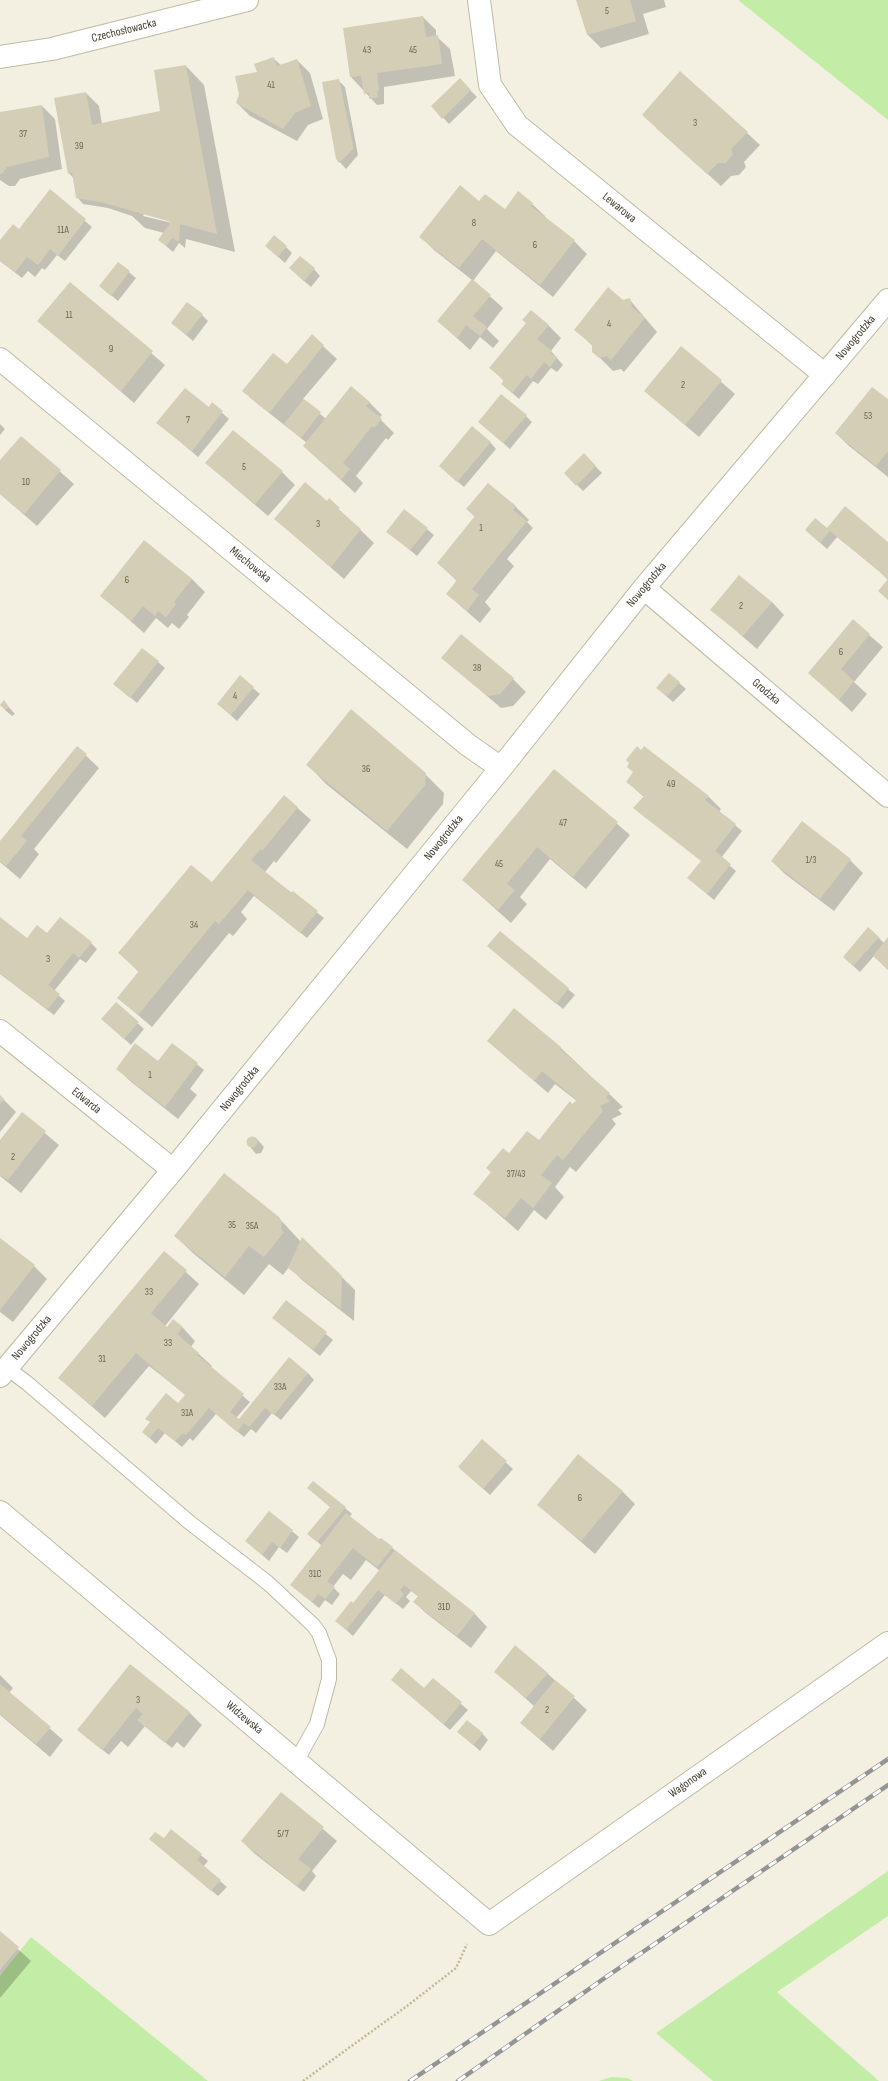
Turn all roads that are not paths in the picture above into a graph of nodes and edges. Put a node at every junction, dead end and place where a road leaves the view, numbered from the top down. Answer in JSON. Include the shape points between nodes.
{"nodes":[{"id":1,"x":247,"y":0,"type":"edge"},
{"id":2,"x":479,"y":0,"type":"edge"},
{"id":3,"x":0,"y":57,"type":"edge"},
{"id":4,"x":888,"y":300,"type":"edge"},
{"id":5,"x":0,"y":359,"type":"edge"},
{"id":6,"x":825,"y":375,"type":"junction"},
{"id":7,"x":644,"y":588,"type":"junction"},
{"id":8,"x":500,"y":768,"type":"junction"},
{"id":9,"x":888,"y":796,"type":"edge"},
{"id":10,"x":0,"y":1031,"type":"edge"},
{"id":11,"x":174,"y":1170,"type":"junction"},
{"id":12,"x":3,"y":1372,"type":"edge"},
{"id":13,"x":0,"y":1512,"type":"edge"},
{"id":14,"x":888,"y":1643,"type":"edge"},
{"id":15,"x":296,"y":1762,"type":"junction"},
{"id":16,"x":489,"y":1924,"type":"joint"}],
"edges":[{"from":1,"to":3,"type":"street","name":"Czechosłowacka","via":[[52,49]]},
{"from":2,"to":6,"type":"street","name":"Lewarowa","via":[[490,86],[517,125]]},
{"from":4,"to":6,"type":"street","name":"Nowogrodzka"},
{"from":5,"to":8,"type":"street","name":"Miechowska","via":[[468,745]]},
{"from":6,"to":7,"type":"street","name":"Nowogrodzka"},
{"from":7,"to":8,"type":"street","name":"Nowogrodzka"},
{"from":7,"to":9,"type":"street","name":"Grodzka"},
{"from":8,"to":11,"type":"street","name":"Nowogrodzka"},
{"from":10,"to":11,"type":"street","name":"Edwarda"},
{"from":11,"to":12,"type":"street","name":"Nowogrodzka"},
{"from":12,"to":15,"type":"lane","via":[[33,1388],[188,1522],[268,1583],[313,1625],[319,1633],[329,1660],[329,1679],[317,1724]]},
{"from":13,"to":15,"type":"street","name":"Widzewska"},
{"from":14,"to":16,"type":"street","name":"Wagonowa"},
{"from":15,"to":16,"type":"street","name":"Widzewska"}]}
